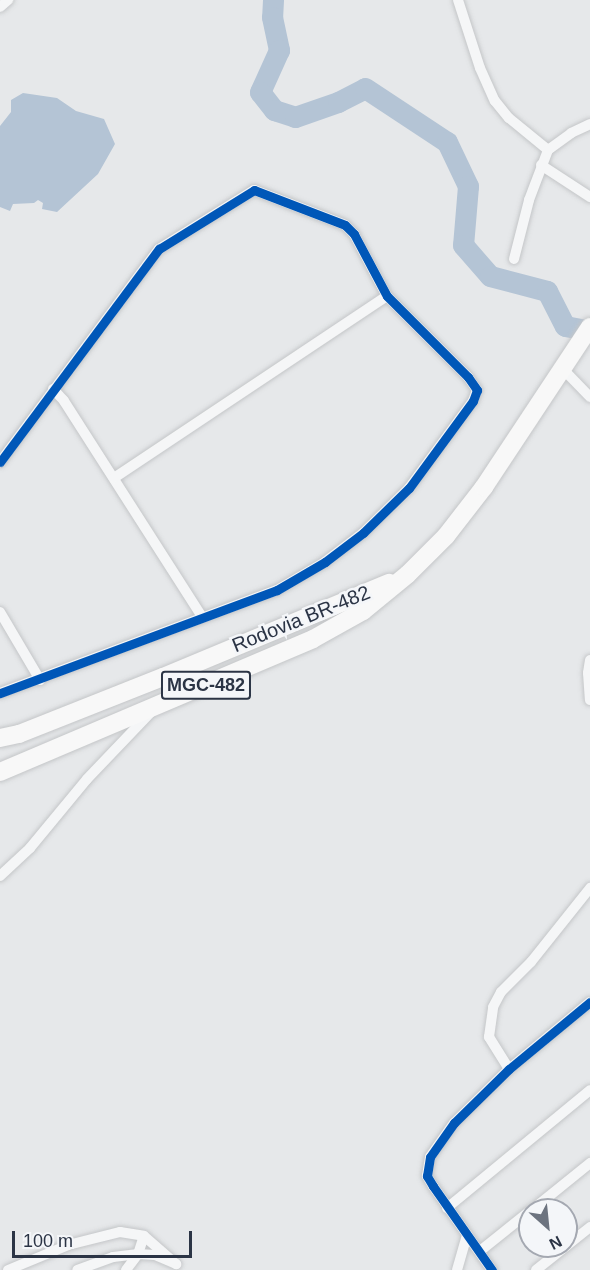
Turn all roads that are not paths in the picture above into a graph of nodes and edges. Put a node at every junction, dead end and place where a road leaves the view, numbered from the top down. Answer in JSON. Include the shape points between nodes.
{"nodes":[{"id":1,"x":8,"y":0,"type":"edge"},
{"id":2,"x":458,"y":0,"type":"edge"},
{"id":3,"x":0,"y":7,"type":"edge"},
{"id":4,"x":590,"y":124,"type":"edge"},
{"id":5,"x":548,"y":150,"type":"junction"},
{"id":6,"x":541,"y":165,"type":"junction"},
{"id":7,"x":590,"y":197,"type":"edge"},
{"id":8,"x":514,"y":259,"type":"dead end"},
{"id":9,"x":387,"y":296,"type":"junction"},
{"id":10,"x":590,"y":327,"type":"edge"},
{"id":11,"x":563,"y":369,"type":"junction"},
{"id":12,"x":53,"y":389,"type":"junction"},
{"id":13,"x":590,"y":397,"type":"edge"},
{"id":14,"x":0,"y":462,"type":"edge"},
{"id":15,"x":114,"y":478,"type":"junction"},
{"id":16,"x":401,"y":578,"type":"junction"},
{"id":17,"x":0,"y":612,"type":"edge"},
{"id":18,"x":202,"y":617,"type":"junction"},
{"id":19,"x":590,"y":660,"type":"edge"},
{"id":20,"x":40,"y":680,"type":"junction"},
{"id":21,"x":0,"y":693,"type":"edge"},
{"id":22,"x":590,"y":700,"type":"edge"},
{"id":23,"x":155,"y":707,"type":"junction"},
{"id":24,"x":0,"y":738,"type":"edge"},
{"id":25,"x":0,"y":772,"type":"edge"},
{"id":26,"x":0,"y":876,"type":"edge"},
{"id":27,"x":590,"y":888,"type":"edge"},
{"id":28,"x":590,"y":1002,"type":"edge"},
{"id":29,"x":509,"y":1069,"type":"junction"},
{"id":30,"x":590,"y":1090,"type":"edge"},
{"id":31,"x":590,"y":1163,"type":"edge"},
{"id":32,"x":547,"y":1198,"type":"edge"},
{"id":33,"x":447,"y":1208,"type":"junction"},
{"id":34,"x":518,"y":1221,"type":"edge"},
{"id":35,"x":590,"y":1227,"type":"edge"},
{"id":36,"x":467,"y":1234,"type":"junction"},
{"id":37,"x":144,"y":1236,"type":"junction"},
{"id":38,"x":480,"y":1251,"type":"junction"},
{"id":39,"x":138,"y":1254,"type":"junction"},
{"id":40,"x":180,"y":1267,"type":"edge"},
{"id":41,"x":8,"y":1270,"type":"edge"},
{"id":42,"x":77,"y":1270,"type":"edge"},
{"id":43,"x":126,"y":1270,"type":"edge"},
{"id":44,"x":457,"y":1270,"type":"edge"},
{"id":45,"x":492,"y":1270,"type":"edge"},
{"id":46,"x":536,"y":1270,"type":"edge"}],
"edges":[{"from":1,"to":3,"type":"street"},
{"from":2,"to":5,"type":"street","via":[[495,101]]},
{"from":4,"to":5,"type":"street","via":[[571,132]]},
{"from":5,"to":6,"type":"street"},
{"from":6,"to":7,"type":"street"},
{"from":6,"to":8,"type":"street"},
{"from":9,"to":12,"type":"street","via":[[354,234],[345,225],[254,190],[159,249]]},
{"from":9,"to":15,"type":"street"},
{"from":9,"to":18,"type":"street","via":[[468,377],[477,390],[473,401],[409,488],[363,532],[325,562],[276,590]]},
{"from":10,"to":11,"type":"highway","name":"Rodovia BR-482","number":"MGC-482"},
{"from":11,"to":13,"type":"street"},
{"from":11,"to":16,"type":"highway","name":"Rodovia BR-482","number":"MGC-482","via":[[478,495],[446,536]]},
{"from":12,"to":14,"type":"street"},
{"from":12,"to":15,"type":"street"},
{"from":15,"to":18,"type":"street"},
{"from":16,"to":23,"type":"highway","name":"Rodovia BR-482","number":"MGC-482","via":[[363,611],[313,639]]},
{"from":16,"to":24,"type":"highway","name":"Rodovia BR-482","number":"MGC-482","via":[[163,677]]},
{"from":17,"to":20,"type":"street"},
{"from":18,"to":20,"type":"street"},
{"from":19,"to":22,"type":"street"},
{"from":20,"to":21,"type":"street"},
{"from":23,"to":25,"type":"highway","name":"Rodovia BR-482","number":"MGC-482"},
{"from":23,"to":26,"type":"street","via":[[87,779],[30,848]]},
{"from":27,"to":29,"type":"street","via":[[531,962],[501,992],[493,1007],[489,1037]]},
{"from":28,"to":29,"type":"street"},
{"from":29,"to":33,"type":"street","via":[[454,1122],[430,1157],[427,1176]]},
{"from":30,"to":33,"type":"street"},
{"from":31,"to":32,"type":"street"},
{"from":33,"to":36,"type":"street"},
{"from":34,"to":38,"type":"street"},
{"from":35,"to":46,"type":"street"},
{"from":36,"to":38,"type":"street"},
{"from":36,"to":44,"type":"street"},
{"from":37,"to":39,"type":"street"},
{"from":37,"to":40,"type":"street"},
{"from":37,"to":41,"type":"street","via":[[103,1234]]},
{"from":38,"to":45,"type":"street"},
{"from":39,"to":40,"type":"street","via":[[155,1255]]},
{"from":39,"to":42,"type":"street","via":[[113,1257]]},
{"from":39,"to":43,"type":"street"}]}
